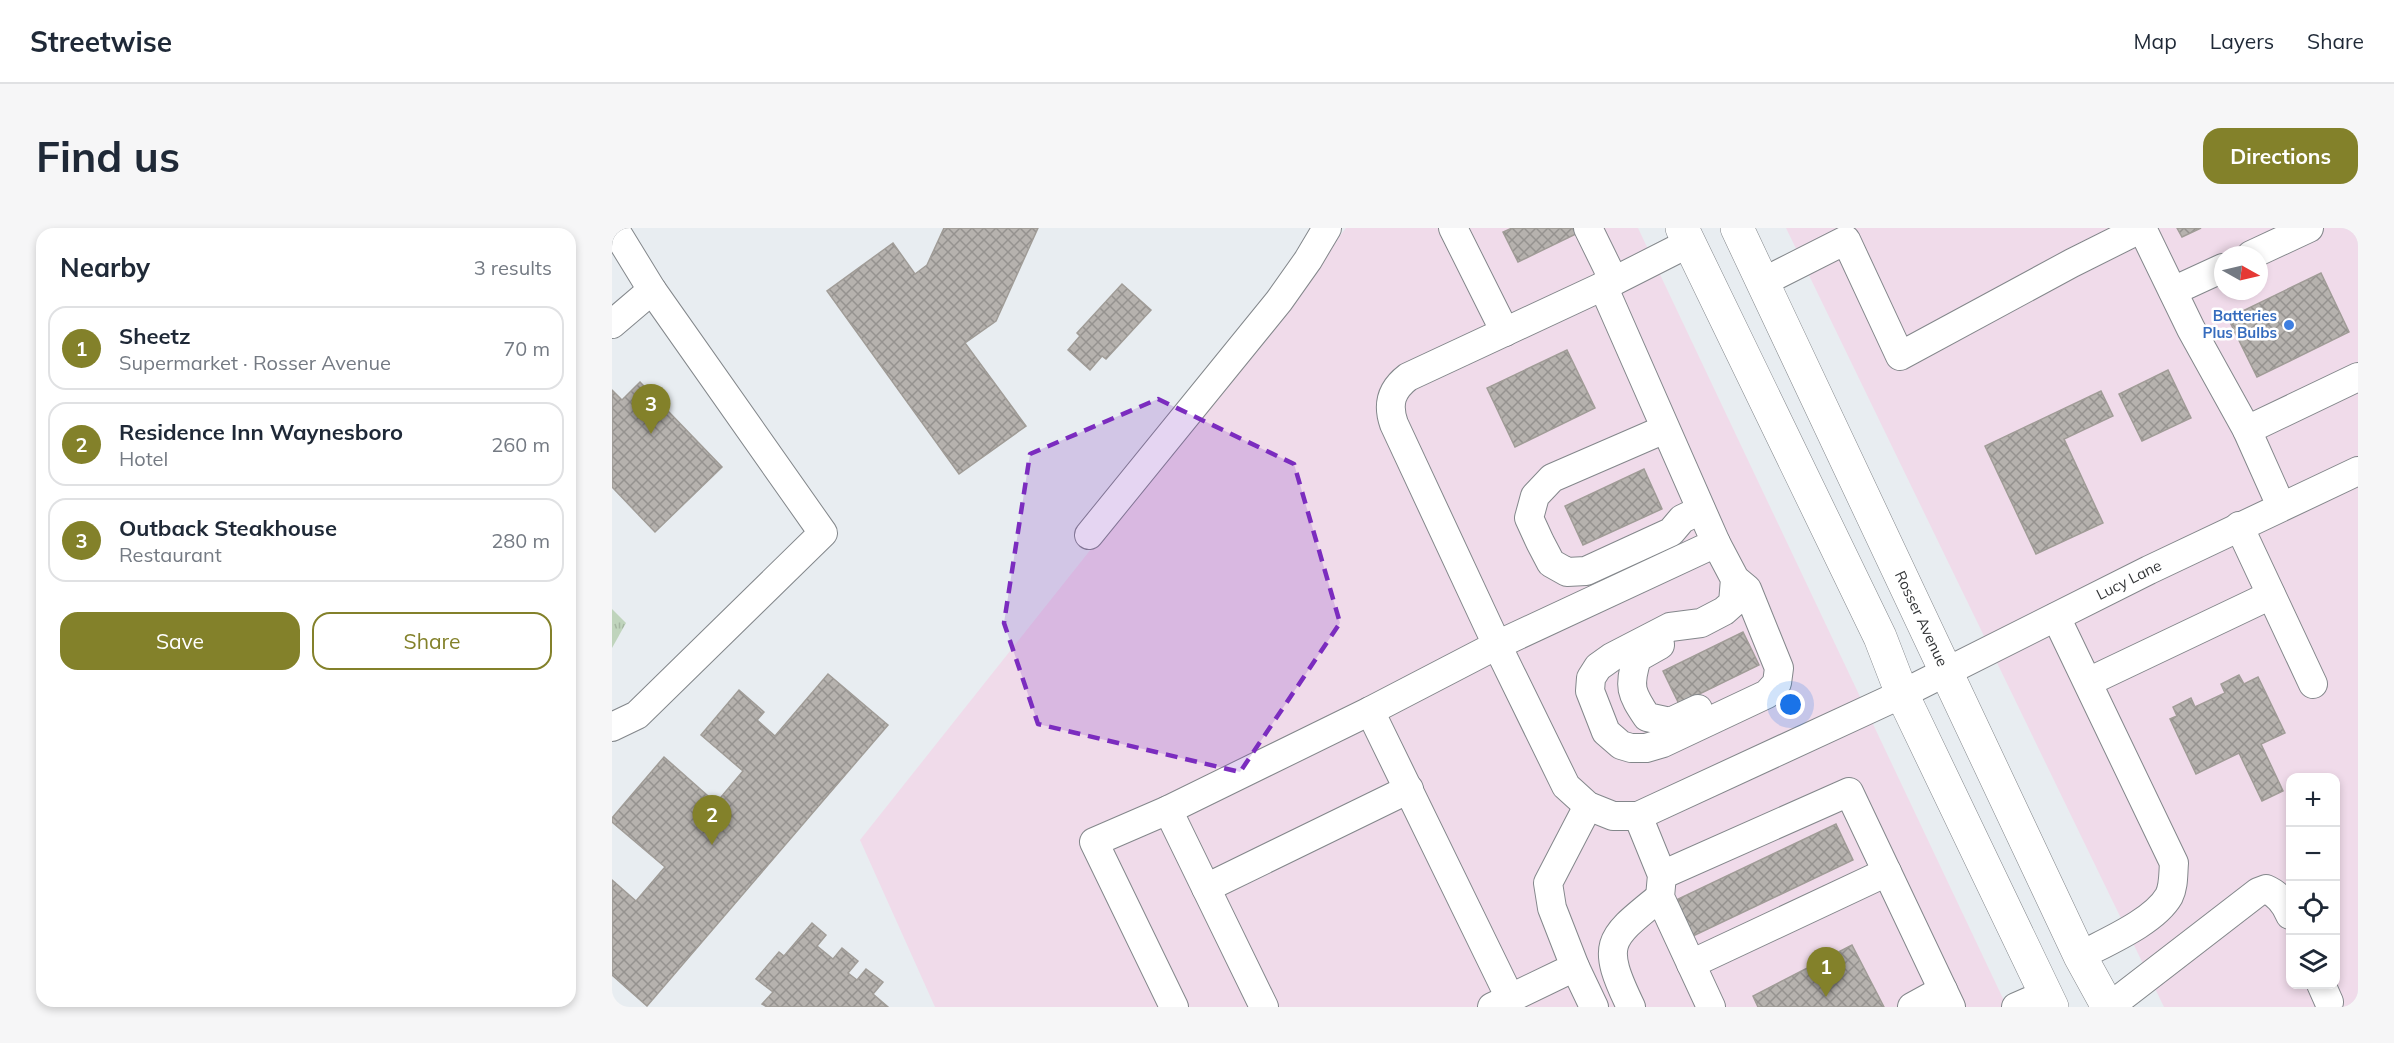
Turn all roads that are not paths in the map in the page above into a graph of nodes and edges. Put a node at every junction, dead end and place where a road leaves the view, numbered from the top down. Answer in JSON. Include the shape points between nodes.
{"nodes":[{"id":1,"x":614,"y":228,"type":"edge"},
{"id":2,"x":1327,"y":228,"type":"edge"},
{"id":3,"x":1453,"y":228,"type":"edge"},
{"id":4,"x":1588,"y":228,"type":"edge"},
{"id":5,"x":1737,"y":228,"type":"edge"},
{"id":6,"x":2142,"y":228,"type":"edge"},
{"id":7,"x":2310,"y":228,"type":"edge"},
{"id":8,"x":1686,"y":235,"type":"edge"},
{"id":9,"x":2268,"y":247,"type":"edge"},
{"id":10,"x":2214,"y":272,"type":"edge"},
{"id":11,"x":1763,"y":282,"type":"junction"},
{"id":12,"x":1608,"y":284,"type":"junction"},
{"id":13,"x":652,"y":290,"type":"junction"},
{"id":14,"x":2173,"y":291,"type":"junction"},
{"id":15,"x":612,"y":324,"type":"edge"},
{"id":16,"x":1505,"y":332,"type":"junction"},
{"id":17,"x":2358,"y":377,"type":"edge"},
{"id":18,"x":1665,"y":429,"type":"junction"},
{"id":19,"x":2247,"y":430,"type":"junction"},
{"id":20,"x":1636,"y":442,"type":"junction"},
{"id":21,"x":2358,"y":471,"type":"edge"},
{"id":22,"x":2281,"y":506,"type":"junction"},
{"id":23,"x":1692,"y":515,"type":"junction"},
{"id":24,"x":2239,"y":526,"type":"junction"},
{"id":25,"x":1089,"y":535,"type":"dead end"},
{"id":26,"x":1716,"y":543,"type":"junction"},
{"id":27,"x":1551,"y":563,"type":"junction"},
{"id":28,"x":1735,"y":579,"type":"junction"},
{"id":29,"x":2271,"y":595,"type":"junction"},
{"id":30,"x":1573,"y":610,"type":"junction"},
{"id":31,"x":2056,"y":617,"type":"junction"},
{"id":32,"x":1701,"y":622,"type":"junction"},
{"id":33,"x":1497,"y":645,"type":"junction"},
{"id":34,"x":1775,"y":655,"type":"junction"},
{"id":35,"x":1947,"y":670,"type":"junction"},
{"id":36,"x":2088,"y":682,"type":"junction"},
{"id":37,"x":2313,"y":684,"type":"dead end"},
{"id":38,"x":1902,"y":694,"type":"junction"},
{"id":39,"x":1370,"y":711,"type":"junction"},
{"id":40,"x":612,"y":727,"type":"edge"},
{"id":41,"x":1409,"y":789,"type":"junction"},
{"id":42,"x":1588,"y":806,"type":"junction"},
{"id":43,"x":1168,"y":810,"type":"junction"},
{"id":44,"x":1638,"y":816,"type":"junction"},
{"id":45,"x":1887,"y":872,"type":"junction"},
{"id":46,"x":1661,"y":886,"type":"junction"},
{"id":47,"x":1206,"y":888,"type":"junction"},
{"id":48,"x":2286,"y":906,"type":"edge"},
{"id":49,"x":2080,"y":956,"type":"junction"},
{"id":50,"x":1691,"y":964,"type":"junction"},
{"id":51,"x":1575,"y":967,"type":"junction"},
{"id":52,"x":1947,"y":999,"type":"edge"},
{"id":53,"x":2049,"y":1000,"type":"edge"},
{"id":54,"x":1501,"y":1003,"type":"edge"},
{"id":55,"x":1174,"y":1007,"type":"edge"},
{"id":56,"x":1264,"y":1007,"type":"edge"},
{"id":57,"x":1594,"y":1007,"type":"edge"},
{"id":58,"x":1631,"y":1007,"type":"edge"},
{"id":59,"x":1711,"y":1007,"type":"edge"},
{"id":60,"x":1912,"y":1007,"type":"edge"},
{"id":61,"x":2016,"y":1007,"type":"edge"},
{"id":62,"x":2109,"y":1007,"type":"edge"}],
"edges":[{"from":1,"to":13,"type":"street"},
{"from":2,"to":25,"type":"street","via":[[1279,301]]},
{"from":3,"to":16,"type":"street"},
{"from":4,"to":12,"type":"street"},
{"from":5,"to":11,"type":"main road","name":"Rosser Avenue"},
{"from":6,"to":11,"type":"street","via":[[1900,356],[1846,240]]},
{"from":6,"to":14,"type":"street"},
{"from":7,"to":9,"type":"street"},
{"from":8,"to":12,"type":"street"},
{"from":8,"to":38,"type":"main road","via":[[1880,637]]},
{"from":10,"to":14,"type":"street"},
{"from":11,"to":35,"type":"main road","name":"Rosser Avenue"},
{"from":12,"to":16,"type":"street"},
{"from":12,"to":18,"type":"street"},
{"from":13,"to":15,"type":"street"},
{"from":13,"to":40,"type":"street","via":[[823,533],[637,715]]},
{"from":14,"to":19,"type":"street"},
{"from":16,"to":33,"type":"street","via":[[1408,377],[1399,384],[1389,403],[1394,424]]},
{"from":17,"to":19,"type":"street"},
{"from":18,"to":20,"type":"street"},
{"from":18,"to":23,"type":"street"},
{"from":19,"to":22,"type":"street"},
{"from":20,"to":23,"type":"street","via":[[1616,466],[1558,494],[1546,516],[1548,532],[1557,546],[1569,554],[1588,556],[1668,519]]},
{"from":20,"to":27,"type":"street","via":[[1552,478],[1535,496],[1529,518]]},
{"from":21,"to":22,"type":"street","name":"Lucy Lane"},
{"from":22,"to":24,"type":"street","name":"Lucy Lane"},
{"from":23,"to":26,"type":"street"},
{"from":23,"to":27,"type":"street","via":[[1671,532],[1586,571],[1567,572]]},
{"from":24,"to":29,"type":"street"},
{"from":24,"to":31,"type":"street","name":"Lucy Lane"},
{"from":26,"to":28,"type":"street"},
{"from":26,"to":30,"type":"street"},
{"from":27,"to":30,"type":"street"},
{"from":28,"to":32,"type":"street","via":[[1733,603]]},
{"from":28,"to":34,"type":"street","via":[[1747,589]]},
{"from":29,"to":36,"type":"street"},
{"from":29,"to":37,"type":"street"},
{"from":30,"to":33,"type":"street"},
{"from":31,"to":35,"type":"street","name":"Lucy Lane"},
{"from":31,"to":36,"type":"street"},
{"from":32,"to":34,"type":"street","via":[[1636,658],[1631,676],[1633,696],[1647,717],[1670,722],[1757,681],[1769,670]]},
{"from":32,"to":34,"type":"street","via":[[1670,627],[1598,667],[1591,678],[1590,691],[1606,732],[1621,745],[1646,748],[1663,743],[1767,694],[1777,683],[1779,668]]},
{"from":33,"to":39,"type":"street"},
{"from":33,"to":42,"type":"street","via":[[1566,786]]},
{"from":35,"to":38,"type":"street","name":"Lucy Lane"},
{"from":35,"to":49,"type":"main road","name":"Rosser Avenue"},
{"from":36,"to":49,"type":"street","via":[[2174,863],[2169,896],[2157,910]]},
{"from":38,"to":44,"type":"street","name":"Lucy Lane"},
{"from":38,"to":53,"type":"main road"},
{"from":39,"to":41,"type":"street"},
{"from":39,"to":43,"type":"street"},
{"from":41,"to":47,"type":"street"},
{"from":41,"to":54,"type":"street"},
{"from":42,"to":44,"type":"street","via":[[1613,816]]},
{"from":42,"to":51,"type":"street","via":[[1548,883],[1552,908]]},
{"from":43,"to":47,"type":"street"},
{"from":43,"to":55,"type":"street","via":[[1094,842]]},
{"from":44,"to":46,"type":"street"},
{"from":45,"to":46,"type":"street","via":[[1849,792]]},
{"from":45,"to":50,"type":"street"},
{"from":45,"to":52,"type":"street"},
{"from":46,"to":50,"type":"street"},
{"from":46,"to":58,"type":"street","via":[[1615,939],[1611,957]]},
{"from":47,"to":56,"type":"street"},
{"from":48,"to":62,"type":"street","via":[[2274,892],[2258,892]]},
{"from":49,"to":62,"type":"main road","name":"Rosser Avenue"},
{"from":50,"to":59,"type":"street"},
{"from":51,"to":54,"type":"street"},
{"from":51,"to":57,"type":"street"},
{"from":52,"to":60,"type":"street"},
{"from":53,"to":61,"type":"street"}]}
